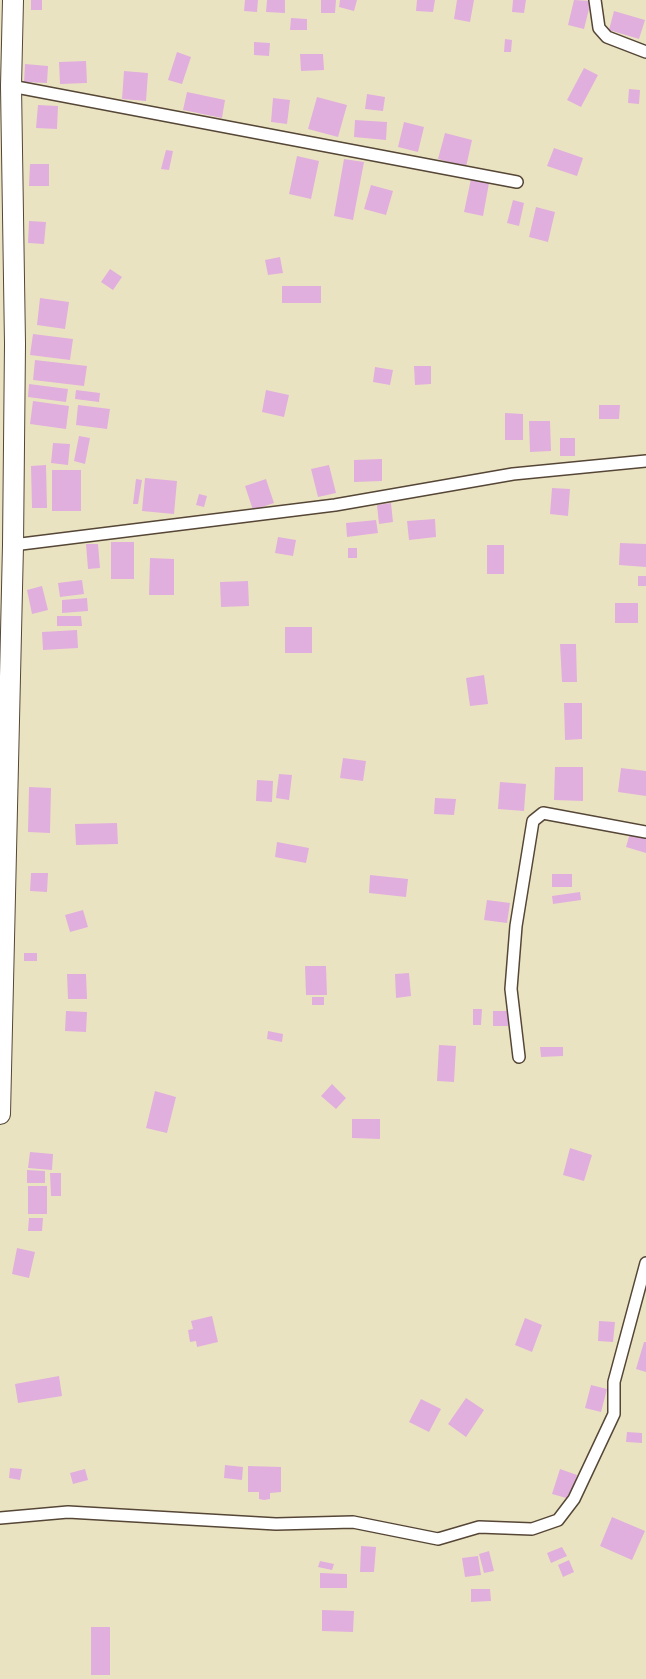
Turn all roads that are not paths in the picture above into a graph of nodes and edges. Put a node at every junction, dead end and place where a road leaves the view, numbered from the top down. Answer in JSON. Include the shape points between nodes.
{"nodes":[{"id":1,"x":13,"y":0,"type":"edge"},
{"id":2,"x":595,"y":0,"type":"edge"},
{"id":3,"x":646,"y":52,"type":"edge"},
{"id":4,"x":11,"y":86,"type":"junction"},
{"id":5,"x":517,"y":182,"type":"dead end"},
{"id":6,"x":8,"y":344,"type":"edge"},
{"id":7,"x":646,"y":461,"type":"edge"},
{"id":8,"x":6,"y":521,"type":"edge"},
{"id":9,"x":13,"y":545,"type":"junction"},
{"id":10,"x":646,"y":832,"type":"edge"},
{"id":11,"x":519,"y":1057,"type":"dead end"},
{"id":12,"x":0,"y":1114,"type":"edge"},
{"id":13,"x":646,"y":1263,"type":"edge"},
{"id":14,"x":0,"y":1518,"type":"edge"}],
"edges":[{"from":1,"to":4,"type":"highway"},
{"from":2,"to":3,"type":"street","via":[[599,28],[608,37]]},
{"from":4,"to":5,"type":"street"},
{"from":4,"to":6,"type":"highway"},
{"from":6,"to":8,"type":"highway"},
{"from":7,"to":9,"type":"street","via":[[513,474],[335,505]]},
{"from":8,"to":9,"type":"highway"},
{"from":9,"to":12,"type":"highway"},
{"from":10,"to":11,"type":"street","via":[[543,813],[533,820],[516,926],[512,989]]},
{"from":13,"to":14,"type":"street","via":[[614,1382],[614,1414],[574,1499],[558,1520],[532,1529],[479,1527],[438,1539],[353,1522],[276,1524],[68,1512]]}]}
